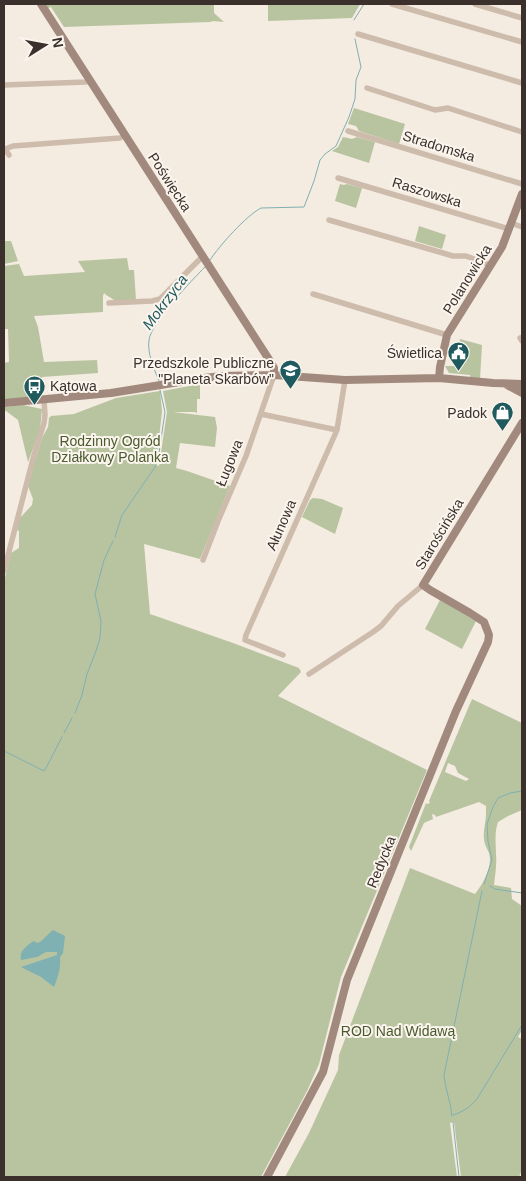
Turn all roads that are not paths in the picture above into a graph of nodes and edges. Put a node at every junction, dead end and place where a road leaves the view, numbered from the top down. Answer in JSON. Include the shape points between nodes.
{"nodes":[{"id":1,"x":41,"y":4,"type":"edge"},
{"id":2,"x":392,"y":4,"type":"edge"},
{"id":3,"x":475,"y":4,"type":"edge"},
{"id":4,"x":522,"y":18,"type":"edge"},
{"id":5,"x":358,"y":34,"type":"dead end"},
{"id":6,"x":522,"y":42,"type":"edge"},
{"id":7,"x":89,"y":80,"type":"junction"},
{"id":8,"x":522,"y":82,"type":"edge"},
{"id":9,"x":4,"y":85,"type":"edge"},
{"id":10,"x":366,"y":88,"type":"dead end"},
{"id":11,"x":348,"y":130,"type":"dead end"},
{"id":12,"x":522,"y":132,"type":"edge"},
{"id":13,"x":124,"y":135,"type":"junction"},
{"id":14,"x":9,"y":155,"type":"dead end"},
{"id":15,"x":338,"y":178,"type":"dead end"},
{"id":16,"x":522,"y":184,"type":"edge"},
{"id":17,"x":522,"y":197,"type":"edge"},
{"id":18,"x":329,"y":220,"type":"dead end"},
{"id":19,"x":510,"y":226,"type":"junction"},
{"id":20,"x":522,"y":227,"type":"edge"},
{"id":21,"x":203,"y":256,"type":"junction"},
{"id":22,"x":490,"y":264,"type":"junction"},
{"id":23,"x":313,"y":294,"type":"dead end"},
{"id":24,"x":109,"y":303,"type":"dead end"},
{"id":25,"x":447,"y":335,"type":"junction"},
{"id":26,"x":274,"y":375,"type":"junction"},
{"id":27,"x":439,"y":378,"type":"junction"},
{"id":28,"x":345,"y":380,"type":"junction"},
{"id":29,"x":506,"y":384,"type":"junction"},
{"id":30,"x":522,"y":384,"type":"edge"},
{"id":31,"x":522,"y":393,"type":"edge"},
{"id":32,"x":44,"y":400,"type":"junction"},
{"id":33,"x":4,"y":404,"type":"edge"},
{"id":34,"x":261,"y":414,"type":"junction"},
{"id":35,"x":522,"y":423,"type":"edge"},
{"id":36,"x":337,"y":430,"type":"junction"},
{"id":37,"x":203,"y":560,"type":"dead end"},
{"id":38,"x":4,"y":571,"type":"edge"},
{"id":39,"x":423,"y":585,"type":"junction"},
{"id":40,"x":283,"y":655,"type":"dead end"},
{"id":41,"x":309,"y":674,"type":"dead end"},
{"id":42,"x":267,"y":1177,"type":"edge"}],
"edges":[{"from":1,"to":7,"type":"street","name":"Poświęcka"},
{"from":2,"to":6,"type":"street"},
{"from":3,"to":4,"type":"street"},
{"from":5,"to":8,"type":"street"},
{"from":7,"to":9,"type":"street"},
{"from":7,"to":13,"type":"street","name":"Poświęcka"},
{"from":10,"to":12,"type":"street","via":[[436,110],[448,108]]},
{"from":11,"to":16,"type":"street","name":"Stradomska"},
{"from":13,"to":14,"type":"street","via":[[120,138],[13,146],[6,149]]},
{"from":13,"to":21,"type":"street","name":"Poświęcka"},
{"from":15,"to":19,"type":"street","name":"Raszowska"},
{"from":17,"to":19,"type":"street","name":"Polanowicka"},
{"from":18,"to":22,"type":"street"},
{"from":19,"to":20,"type":"street","name":"Raszowska"},
{"from":19,"to":22,"type":"street","name":"Polanowicka","via":[[502,247]]},
{"from":21,"to":24,"type":"street","via":[[156,301]]},
{"from":21,"to":26,"type":"street","name":"Poświęcka","via":[[270,361]]},
{"from":22,"to":25,"type":"street","name":"Polanowicka"},
{"from":23,"to":25,"type":"street"},
{"from":25,"to":27,"type":"street","name":"Polanowicka"},
{"from":26,"to":28,"type":"street"},
{"from":26,"to":32,"type":"street","via":[[210,377]]},
{"from":26,"to":34,"type":"street","name":"Ługowa"},
{"from":27,"to":28,"type":"street"},
{"from":27,"to":29,"type":"street"},
{"from":28,"to":36,"type":"street","name":"Ałunowa"},
{"from":29,"to":30,"type":"street"},
{"from":29,"to":31,"type":"street"},
{"from":32,"to":33,"type":"street"},
{"from":32,"to":38,"type":"street","via":[[44,423]]},
{"from":34,"to":36,"type":"street"},
{"from":34,"to":37,"type":"street","name":"Ługowa"},
{"from":35,"to":39,"type":"street","name":"Starościńska"},
{"from":36,"to":40,"type":"street","name":"Ałunowa","via":[[246,635],[245,640]]},
{"from":39,"to":41,"type":"street","name":"Starościńska","via":[[381,626]]},
{"from":39,"to":42,"type":"street","name":"Redycka","via":[[484,622],[488,629],[488,642],[456,711],[347,980],[322,1072]]}]}
